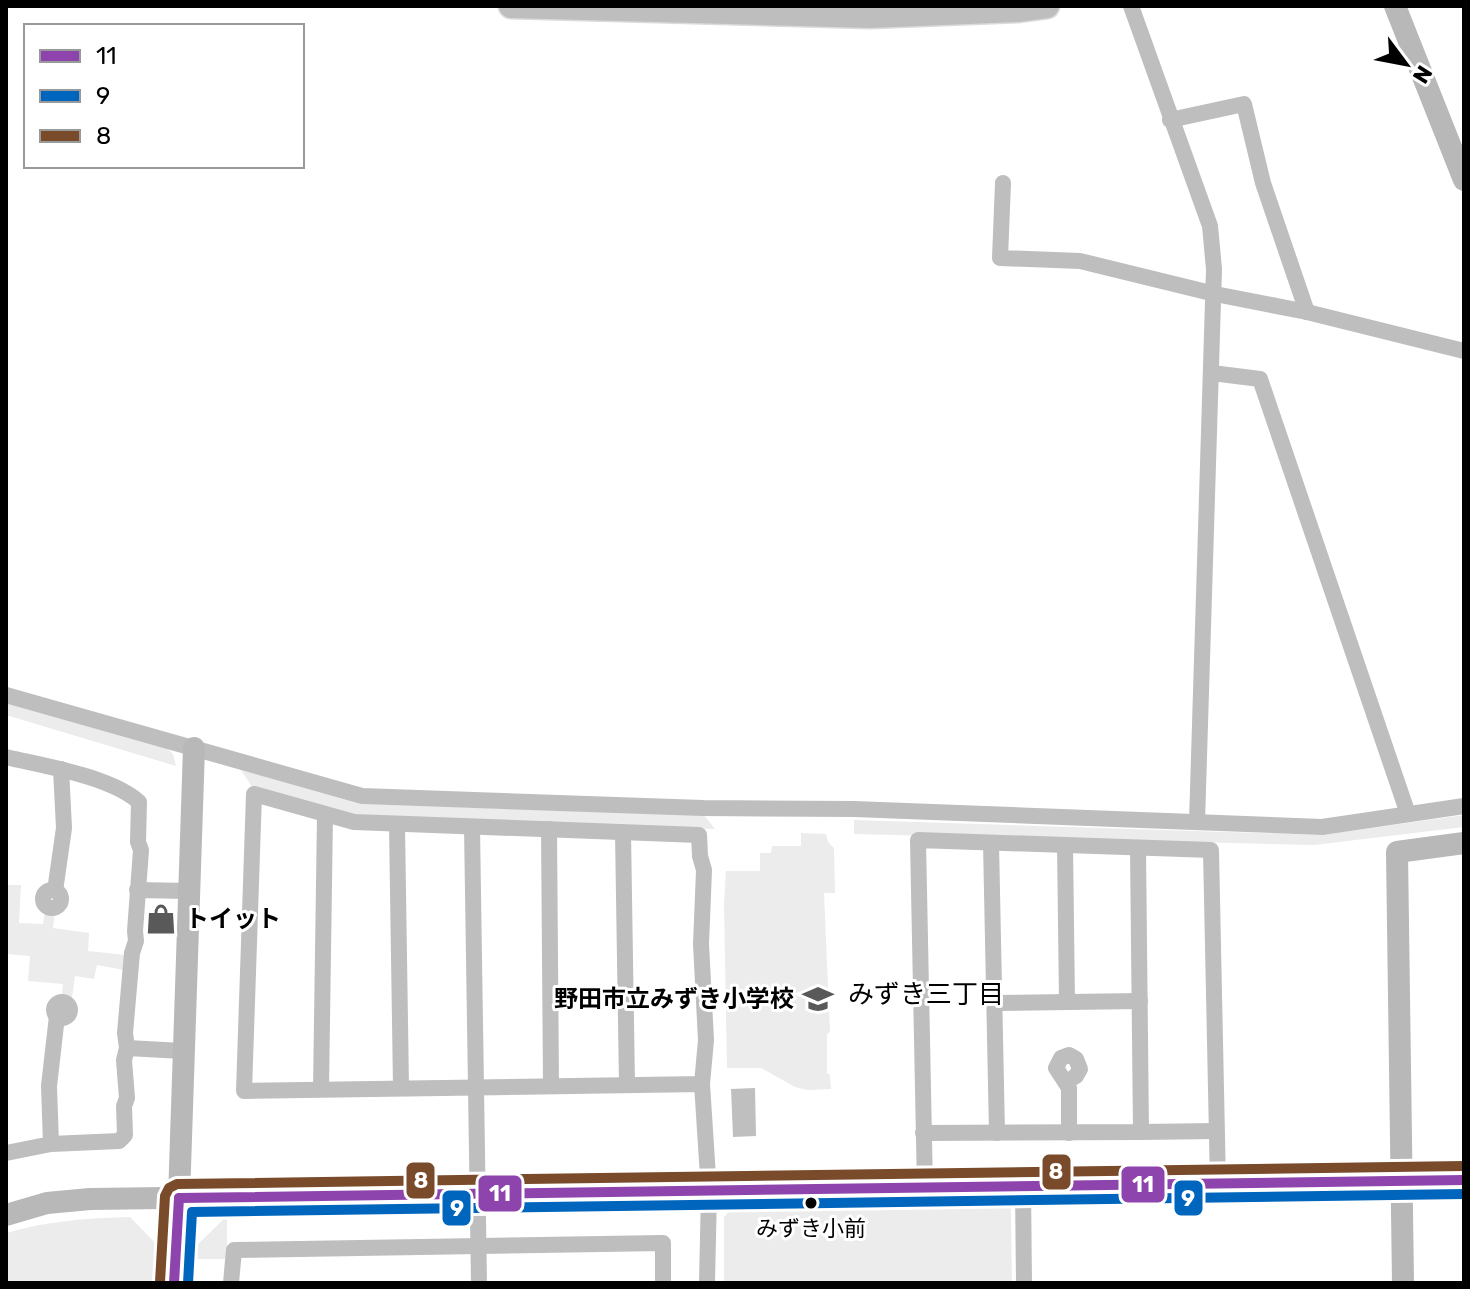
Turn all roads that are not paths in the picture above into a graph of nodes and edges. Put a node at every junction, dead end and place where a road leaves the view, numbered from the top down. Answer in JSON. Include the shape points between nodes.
{"nodes":[{"id":1,"x":511,"y":6,"type":"edge"},
{"id":2,"x":1047,"y":6,"type":"edge"},
{"id":3,"x":1131,"y":6,"type":"edge"},
{"id":4,"x":1395,"y":6,"type":"edge"},
{"id":5,"x":1170,"y":120,"type":"junction"},
{"id":6,"x":1464,"y":180,"type":"edge"},
{"id":7,"x":1003,"y":183,"type":"dead end"},
{"id":8,"x":1215,"y":294,"type":"junction"},
{"id":9,"x":1307,"y":312,"type":"junction"},
{"id":10,"x":1464,"y":351,"type":"edge"},
{"id":11,"x":1212,"y":373,"type":"junction"},
{"id":12,"x":6,"y":695,"type":"edge"},
{"id":13,"x":194,"y":748,"type":"junction"},
{"id":14,"x":6,"y":757,"type":"edge"},
{"id":15,"x":61,"y":769,"type":"junction"},
{"id":16,"x":1464,"y":806,"type":"edge"},
{"id":17,"x":1408,"y":814,"type":"junction"},
{"id":18,"x":325,"y":815,"type":"junction"},
{"id":19,"x":1197,"y":822,"type":"junction"},
{"id":20,"x":397,"y":825,"type":"junction"},
{"id":21,"x":472,"y":827,"type":"junction"},
{"id":22,"x":549,"y":829,"type":"junction"},
{"id":23,"x":623,"y":833,"type":"junction"},
{"id":24,"x":991,"y":843,"type":"junction"},
{"id":25,"x":1464,"y":843,"type":"edge"},
{"id":26,"x":1065,"y":845,"type":"junction"},
{"id":27,"x":1138,"y":848,"type":"junction"},
{"id":28,"x":137,"y":890,"type":"junction"},
{"id":29,"x":55,"y":891,"type":"dead end"},
{"id":30,"x":189,"y":891,"type":"junction"},
{"id":31,"x":1140,"y":1001,"type":"junction"},
{"id":32,"x":1067,"y":1002,"type":"junction"},
{"id":33,"x":994,"y":1003,"type":"junction"},
{"id":34,"x":57,"y":1016,"type":"dead end"},
{"id":35,"x":127,"y":1048,"type":"junction"},
{"id":36,"x":183,"y":1051,"type":"junction"},
{"id":37,"x":1066,"y":1082,"type":"dead end"},
{"id":38,"x":702,"y":1084,"type":"junction"},
{"id":39,"x":551,"y":1085,"type":"junction"},
{"id":40,"x":627,"y":1085,"type":"junction"},
{"id":41,"x":401,"y":1087,"type":"junction"},
{"id":42,"x":476,"y":1087,"type":"junction"},
{"id":43,"x":321,"y":1089,"type":"junction"},
{"id":44,"x":1216,"y":1131,"type":"junction"},
{"id":45,"x":1141,"y":1132,"type":"junction"},
{"id":46,"x":923,"y":1133,"type":"junction"},
{"id":47,"x":997,"y":1133,"type":"junction"},
{"id":48,"x":1069,"y":1133,"type":"junction"},
{"id":49,"x":51,"y":1144,"type":"junction"},
{"id":50,"x":6,"y":1153,"type":"edge"},
{"id":51,"x":1464,"y":1180,"type":"edge"},
{"id":52,"x":1402,"y":1181,"type":"junction"},
{"id":53,"x":1218,"y":1184,"type":"junction"},
{"id":54,"x":1023,"y":1187,"type":"junction"},
{"id":55,"x":925,"y":1188,"type":"junction"},
{"id":56,"x":709,"y":1192,"type":"junction"},
{"id":57,"x":478,"y":1195,"type":"junction"},
{"id":58,"x":179,"y":1198,"type":"junction"},
{"id":59,"x":6,"y":1215,"type":"edge"},
{"id":60,"x":478,"y":1247,"type":"junction"},
{"id":61,"x":174,"y":1283,"type":"edge"},
{"id":62,"x":231,"y":1283,"type":"edge"},
{"id":63,"x":479,"y":1283,"type":"edge"},
{"id":64,"x":663,"y":1283,"type":"edge"},
{"id":65,"x":707,"y":1283,"type":"edge"},
{"id":66,"x":1024,"y":1283,"type":"edge"},
{"id":67,"x":1403,"y":1283,"type":"edge"}],
"edges":[{"from":1,"to":2,"type":"main road","via":[[870,16]]},
{"from":3,"to":5,"type":"street"},
{"from":4,"to":6,"type":"street"},
{"from":5,"to":8,"type":"street","via":[[1210,226]]},
{"from":5,"to":9,"type":"street","via":[[1244,104],[1263,183]]},
{"from":7,"to":8,"type":"street","via":[[1000,258],[1080,261]]},
{"from":8,"to":9,"type":"street"},
{"from":8,"to":11,"type":"street"},
{"from":9,"to":10,"type":"street"},
{"from":11,"to":17,"type":"street","via":[[1260,379]]},
{"from":11,"to":19,"type":"street"},
{"from":12,"to":13,"type":"street"},
{"from":13,"to":19,"type":"street","via":[[362,796]]},
{"from":13,"to":30,"type":"street"},
{"from":14,"to":15,"type":"street"},
{"from":15,"to":28,"type":"street","via":[[102,781],[139,802]]},
{"from":15,"to":29,"type":"street","via":[[64,828]]},
{"from":16,"to":17,"type":"street"},
{"from":17,"to":19,"type":"street","via":[[1322,827]]},
{"from":18,"to":20,"type":"street"},
{"from":18,"to":43,"type":"street"},
{"from":18,"to":43,"type":"street","via":[[254,794],[244,1091]]},
{"from":20,"to":21,"type":"street"},
{"from":20,"to":41,"type":"street"},
{"from":21,"to":22,"type":"street"},
{"from":21,"to":42,"type":"street"},
{"from":22,"to":23,"type":"street"},
{"from":22,"to":39,"type":"street"},
{"from":23,"to":38,"type":"street","via":[[699,835],[704,870]]},
{"from":23,"to":40,"type":"street"},
{"from":24,"to":26,"type":"street"},
{"from":24,"to":33,"type":"street"},
{"from":24,"to":46,"type":"street","via":[[918,840]]},
{"from":25,"to":52,"type":"street","via":[[1397,852]]},
{"from":26,"to":27,"type":"street"},
{"from":26,"to":32,"type":"street"},
{"from":27,"to":31,"type":"street"},
{"from":27,"to":44,"type":"street","via":[[1211,850]]},
{"from":28,"to":30,"type":"street"},
{"from":28,"to":35,"type":"street"},
{"from":30,"to":36,"type":"street"},
{"from":31,"to":32,"type":"street"},
{"from":31,"to":45,"type":"street"},
{"from":32,"to":33,"type":"street"},
{"from":33,"to":47,"type":"street"},
{"from":34,"to":49,"type":"street","via":[[49,1086]]},
{"from":35,"to":36,"type":"street"},
{"from":35,"to":49,"type":"street","via":[[125,1135],[119,1141]]},
{"from":36,"to":58,"type":"street"},
{"from":37,"to":48,"type":"street"},
{"from":38,"to":40,"type":"street"},
{"from":38,"to":56,"type":"street"},
{"from":39,"to":40,"type":"street"},
{"from":39,"to":42,"type":"street"},
{"from":41,"to":42,"type":"street"},
{"from":41,"to":43,"type":"street"},
{"from":42,"to":57,"type":"street"},
{"from":44,"to":45,"type":"street"},
{"from":44,"to":53,"type":"street"},
{"from":45,"to":48,"type":"street"},
{"from":46,"to":47,"type":"street"},
{"from":46,"to":55,"type":"street"},
{"from":47,"to":48,"type":"street"},
{"from":49,"to":50,"type":"street"},
{"from":51,"to":52,"type":"street"},
{"from":52,"to":53,"type":"street"},
{"from":52,"to":67,"type":"street"},
{"from":53,"to":54,"type":"street"},
{"from":54,"to":55,"type":"street"},
{"from":54,"to":66,"type":"street"},
{"from":55,"to":56,"type":"street"},
{"from":56,"to":57,"type":"street"},
{"from":56,"to":65,"type":"street"},
{"from":57,"to":58,"type":"street"},
{"from":57,"to":60,"type":"street"},
{"from":58,"to":59,"type":"street","via":[[47,1203]]},
{"from":58,"to":61,"type":"street"},
{"from":60,"to":62,"type":"street","via":[[234,1250]]},
{"from":60,"to":63,"type":"street"},
{"from":60,"to":64,"type":"street","via":[[663,1243]]}]}
